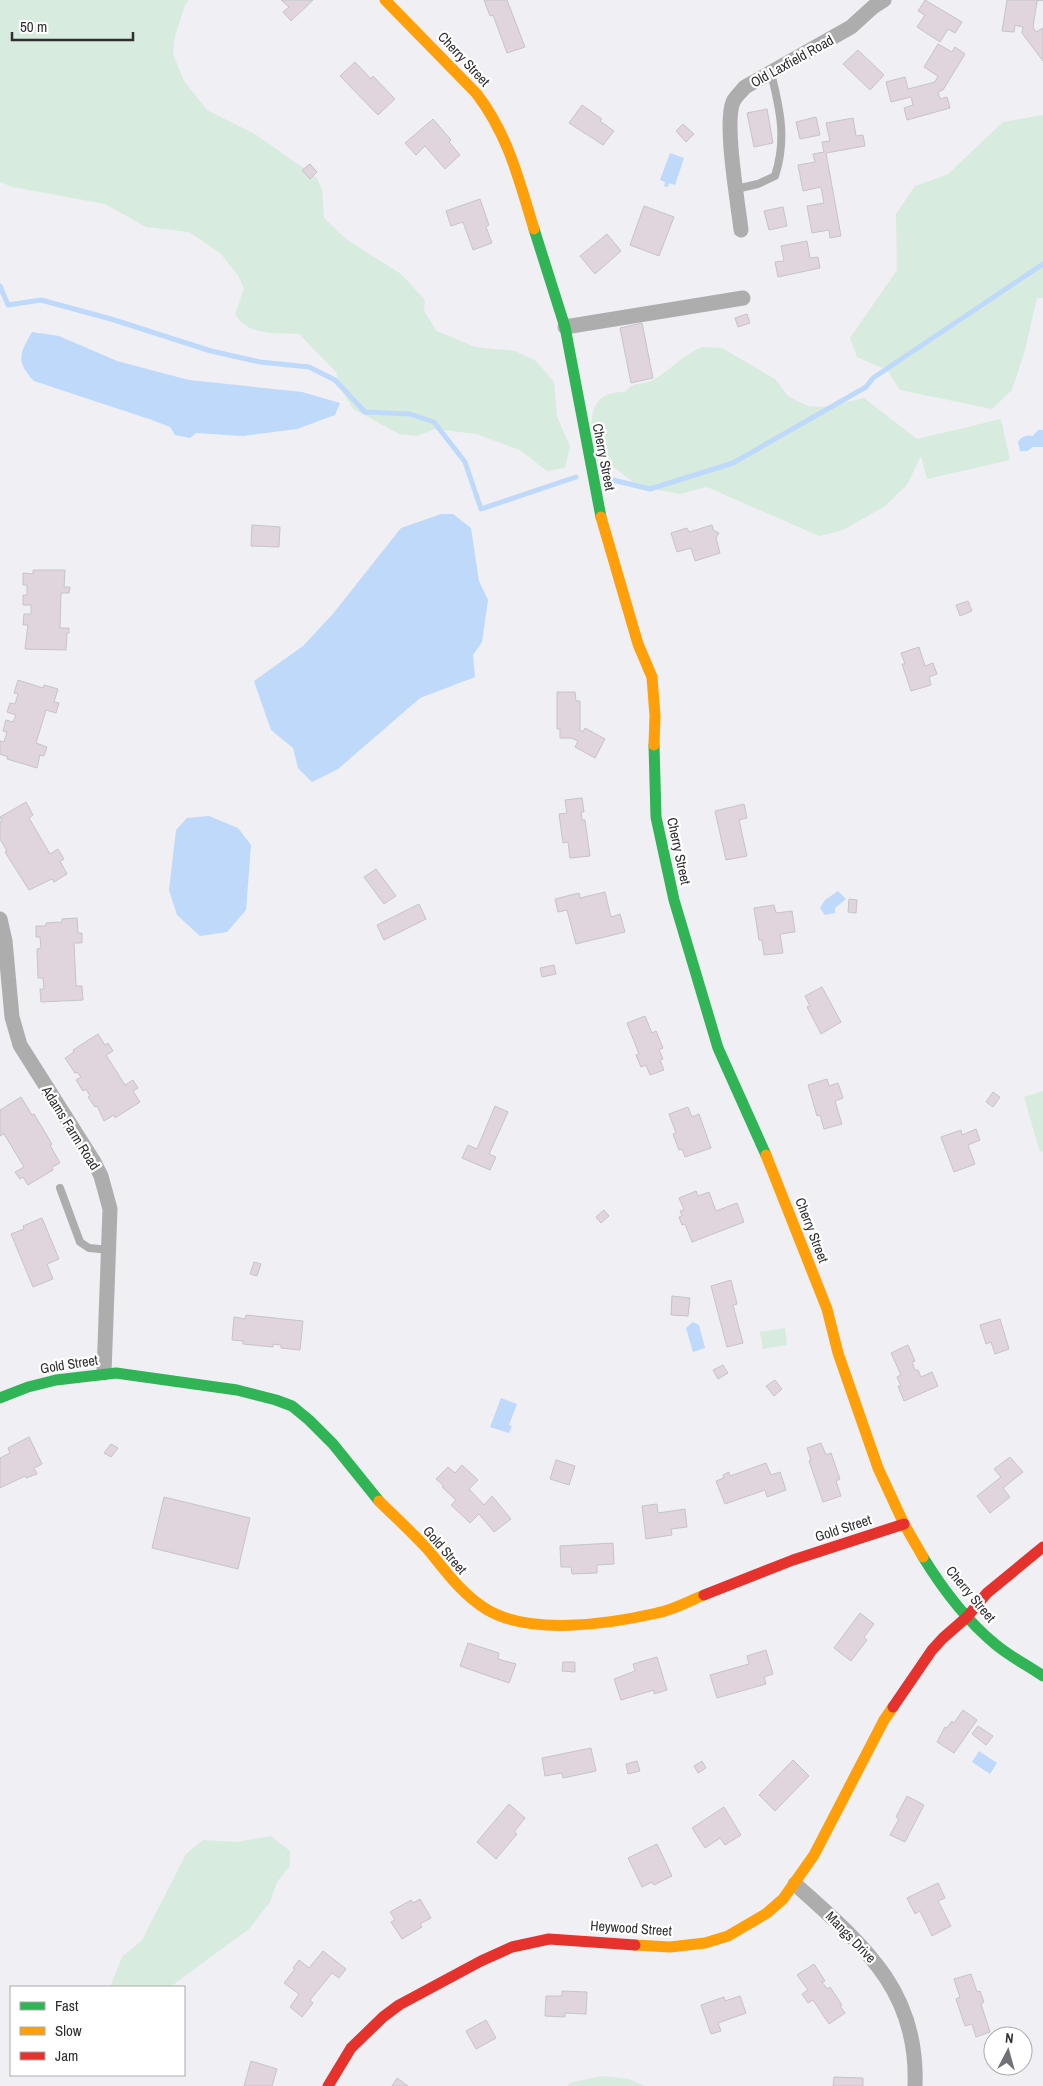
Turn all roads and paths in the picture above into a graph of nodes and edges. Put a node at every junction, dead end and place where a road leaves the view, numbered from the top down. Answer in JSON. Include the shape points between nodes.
{"nodes":[{"id":1,"x":385,"y":0,"type":"edge"},
{"id":2,"x":884,"y":0,"type":"edge"},
{"id":3,"x":771,"y":73,"type":"junction"},
{"id":4,"x":736,"y":189,"type":"junction"},
{"id":5,"x":740,"y":230,"type":"dead end"},
{"id":6,"x":743,"y":298,"type":"dead end"},
{"id":7,"x":565,"y":327,"type":"junction"},
{"id":8,"x":0,"y":919,"type":"edge"},
{"id":9,"x":60,"y":1188,"type":"dead end"},
{"id":10,"x":110,"y":1250,"type":"junction"},
{"id":11,"x":104,"y":1373,"type":"junction"},
{"id":12,"x":0,"y":1398,"type":"edge"},
{"id":13,"x":904,"y":1524,"type":"junction"},
{"id":14,"x":1043,"y":1547,"type":"edge"},
{"id":15,"x":967,"y":1617,"type":"junction"},
{"id":16,"x":1043,"y":1676,"type":"edge"},
{"id":17,"x":795,"y":1884,"type":"junction"},
{"id":18,"x":328,"y":2086,"type":"edge"},
{"id":19,"x":915,"y":2086,"type":"edge"}],
"edges":[{"from":1,"to":7,"type":"street","name":"Cherry Street","via":[[476,93],[502,132]]},
{"from":2,"to":3,"type":"street","name":"Old Laxfield Road","via":[[851,27]]},
{"from":3,"to":4,"type":"street","name":"Old Laxfield Road","via":[[745,87],[734,100],[730,112]]},
{"from":3,"to":4,"type":"lane","via":[[781,115],[781,159],[775,176]]},
{"from":4,"to":5,"type":"street","name":"Old Laxfield Road"},
{"from":6,"to":7,"type":"street"},
{"from":7,"to":13,"type":"street","name":"Cherry Street","via":[[604,529],[638,644],[652,677],[654,798],[674,900],[718,1048],[775,1177],[827,1309],[838,1353],[878,1468]]},
{"from":8,"to":10,"type":"street","name":"Adams Farm Road","via":[[15,1032],[28,1060],[101,1176],[110,1209]]},
{"from":9,"to":10,"type":"lane","via":[[80,1242],[89,1248]]},
{"from":10,"to":11,"type":"street","name":"Adams Farm Road"},
{"from":11,"to":12,"type":"street","name":"Gold Street","via":[[51,1380]]},
{"from":11,"to":13,"type":"street","name":"Gold Street","via":[[228,1388],[292,1406],[334,1444],[371,1493],[429,1551],[456,1585],[486,1609],[525,1622],[582,1626],[658,1613],[793,1560]]},
{"from":13,"to":15,"type":"street","name":"Cherry Street","via":[[925,1560]]},
{"from":14,"to":15,"type":"street","name":"Heywood Street","via":[[987,1593]]},
{"from":15,"to":16,"type":"street","name":"Cherry Street","via":[[996,1644]]},
{"from":15,"to":17,"type":"street","name":"Heywood Street","via":[[942,1638],[899,1696]]},
{"from":17,"to":18,"type":"street","name":"Heywood Street","via":[[767,1912],[728,1936],[706,1943],[670,1947],[560,1938],[512,1947],[383,2017],[351,2048]]},
{"from":17,"to":19,"type":"street","name":"Mangs Drive","via":[[854,1937],[886,1977],[900,2002],[910,2032]]}]}
